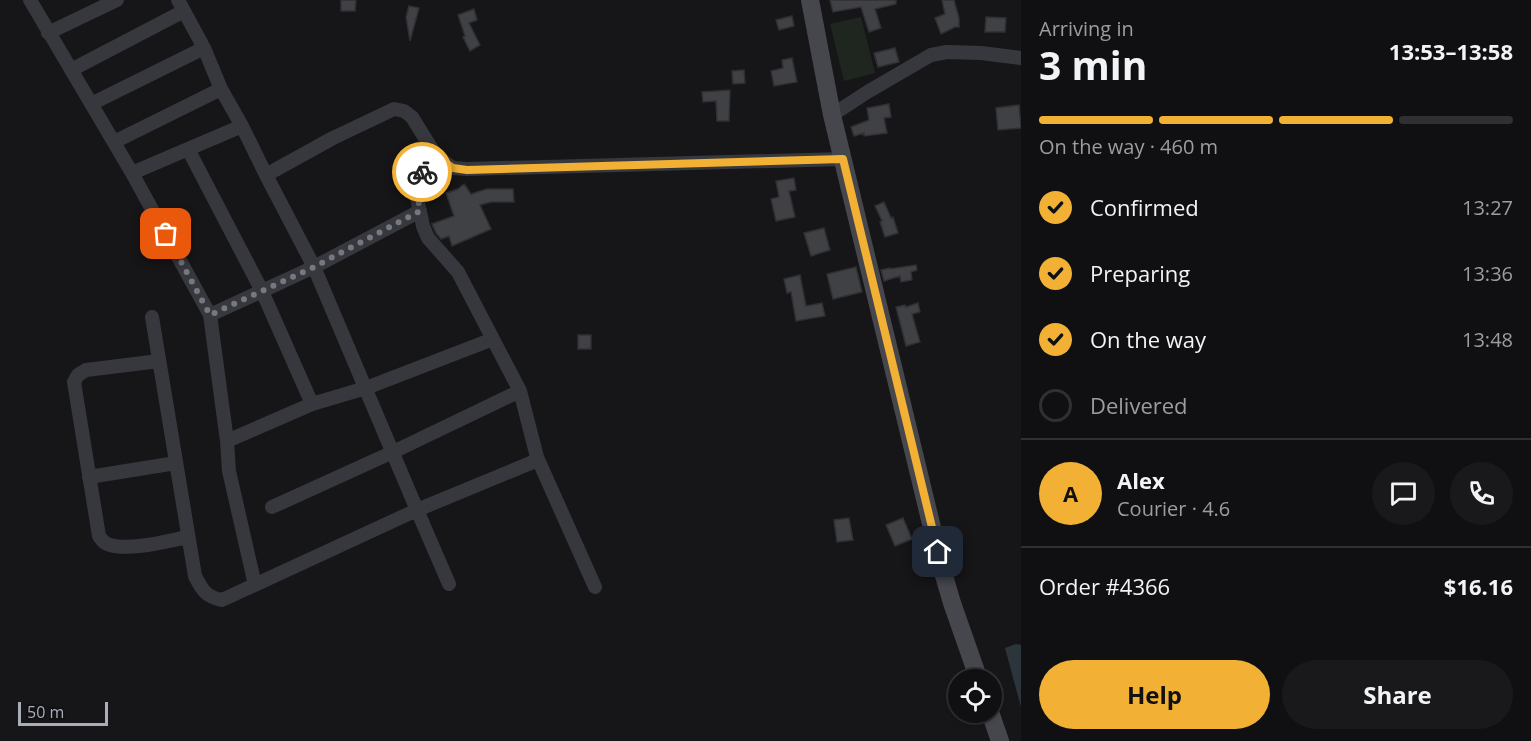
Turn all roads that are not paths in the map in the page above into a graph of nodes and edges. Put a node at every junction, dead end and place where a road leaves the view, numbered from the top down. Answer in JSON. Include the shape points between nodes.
{"nodes":[{"id":1,"x":30,"y":0,"type":"edge"},
{"id":2,"x":117,"y":0,"type":"edge"},
{"id":3,"x":810,"y":0,"type":"edge"},
{"id":4,"x":181,"y":5,"type":"edge"},
{"id":5,"x":48,"y":33,"type":"junction"},
{"id":6,"x":204,"y":48,"type":"junction"},
{"id":7,"x":1021,"y":58,"type":"edge"},
{"id":8,"x":71,"y":70,"type":"junction"},
{"id":9,"x":221,"y":89,"type":"junction"},
{"id":10,"x":91,"y":104,"type":"junction"},
{"id":11,"x":832,"y":115,"type":"junction"},
{"id":12,"x":242,"y":126,"type":"junction"},
{"id":13,"x":114,"y":142,"type":"junction"},
{"id":14,"x":188,"y":149,"type":"junction"},
{"id":15,"x":436,"y":156,"type":"junction"},
{"id":16,"x":843,"y":159,"type":"junction"},
{"id":17,"x":132,"y":173,"type":"junction"},
{"id":18,"x":266,"y":175,"type":"junction"},
{"id":19,"x":420,"y":211,"type":"junction"},
{"id":20,"x":314,"y":267,"type":"junction"},
{"id":21,"x":262,"y":291,"type":"junction"},
{"id":22,"x":210,"y":315,"type":"junction"},
{"id":23,"x":152,"y":317,"type":"dead end"},
{"id":24,"x":493,"y":339,"type":"junction"},
{"id":25,"x":159,"y":361,"type":"junction"},
{"id":26,"x":366,"y":388,"type":"junction"},
{"id":27,"x":520,"y":390,"type":"junction"},
{"id":28,"x":312,"y":404,"type":"junction"},
{"id":29,"x":227,"y":441,"type":"junction"},
{"id":30,"x":393,"y":452,"type":"junction"},
{"id":31,"x":537,"y":457,"type":"junction"},
{"id":32,"x":176,"y":463,"type":"junction"},
{"id":33,"x":90,"y":477,"type":"junction"},
{"id":34,"x":272,"y":507,"type":"dead end"},
{"id":35,"x":417,"y":510,"type":"junction"},
{"id":36,"x":188,"y":537,"type":"junction"},
{"id":37,"x":255,"y":585,"type":"junction"},
{"id":38,"x":449,"y":585,"type":"dead end"},
{"id":39,"x":595,"y":587,"type":"dead end"},
{"id":40,"x":975,"y":669,"type":"edge"},
{"id":41,"x":994,"y":723,"type":"edge"},
{"id":42,"x":1000,"y":741,"type":"edge"}],
"edges":[{"from":1,"to":5,"type":"street"},
{"from":2,"to":5,"type":"street"},
{"from":3,"to":11,"type":"main road"},
{"from":4,"to":6,"type":"street"},
{"from":4,"to":8,"type":"street"},
{"from":5,"to":8,"type":"street"},
{"from":6,"to":9,"type":"street"},
{"from":6,"to":10,"type":"street"},
{"from":7,"to":11,"type":"street","via":[[981,53],[931,55]]},
{"from":8,"to":10,"type":"street"},
{"from":9,"to":12,"type":"street"},
{"from":9,"to":13,"type":"street"},
{"from":10,"to":13,"type":"street"},
{"from":11,"to":16,"type":"main road"},
{"from":12,"to":14,"type":"street"},
{"from":12,"to":18,"type":"street"},
{"from":13,"to":17,"type":"street"},
{"from":14,"to":17,"type":"street"},
{"from":14,"to":21,"type":"street"},
{"from":15,"to":16,"type":"street","via":[[453,168],[467,170]]},
{"from":15,"to":18,"type":"street","via":[[412,117],[394,109]]},
{"from":15,"to":19,"type":"street","via":[[420,173],[416,185]]},
{"from":16,"to":40,"type":"main road","via":[[942,569]]},
{"from":17,"to":22,"type":"street"},
{"from":18,"to":20,"type":"street"},
{"from":19,"to":20,"type":"street"},
{"from":19,"to":24,"type":"street","via":[[428,238],[458,272]]},
{"from":20,"to":21,"type":"street"},
{"from":20,"to":26,"type":"street"},
{"from":21,"to":22,"type":"street"},
{"from":21,"to":28,"type":"street"},
{"from":22,"to":29,"type":"street"},
{"from":23,"to":25,"type":"street"},
{"from":24,"to":26,"type":"street"},
{"from":24,"to":27,"type":"street"},
{"from":25,"to":32,"type":"street"},
{"from":25,"to":33,"type":"street","via":[[86,370],[78,375],[74,382]]},
{"from":26,"to":28,"type":"street"},
{"from":26,"to":30,"type":"street"},
{"from":27,"to":30,"type":"street"},
{"from":27,"to":31,"type":"street"},
{"from":28,"to":29,"type":"street"},
{"from":29,"to":37,"type":"street","via":[[229,471]]},
{"from":30,"to":34,"type":"street"},
{"from":30,"to":35,"type":"street"},
{"from":31,"to":35,"type":"street"},
{"from":31,"to":39,"type":"street"},
{"from":32,"to":33,"type":"street"},
{"from":32,"to":36,"type":"street"},
{"from":33,"to":36,"type":"street","via":[[99,536],[104,542],[111,546],[138,546]]},
{"from":35,"to":37,"type":"street"},
{"from":35,"to":38,"type":"street"},
{"from":36,"to":37,"type":"street","via":[[195,576],[213,599],[222,600]]},
{"from":41,"to":42,"type":"main road"}]}
